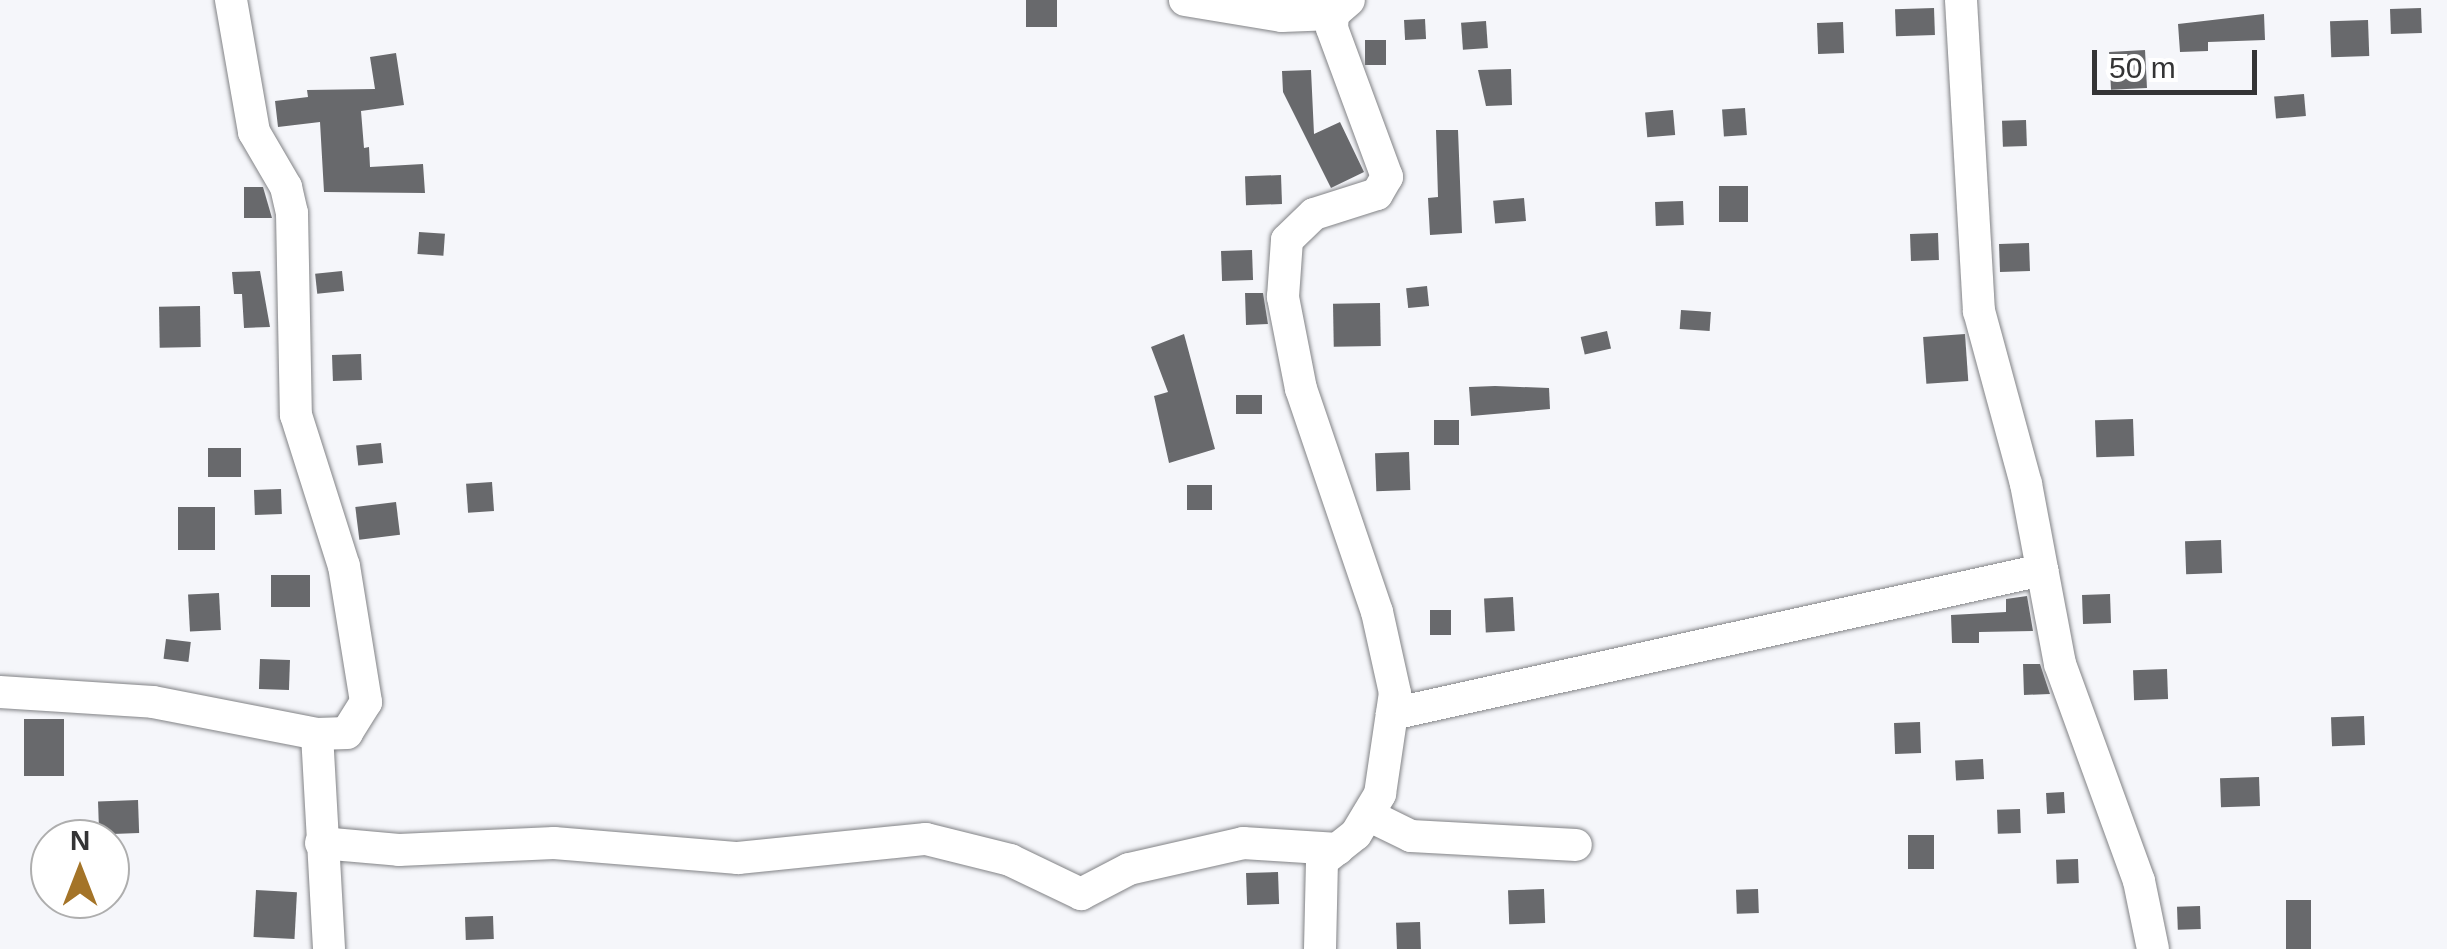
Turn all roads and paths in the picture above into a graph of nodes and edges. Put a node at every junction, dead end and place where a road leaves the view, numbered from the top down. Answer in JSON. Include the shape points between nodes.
{"nodes":[{"id":1,"x":231,"y":0,"type":"edge"},
{"id":2,"x":1185,"y":0,"type":"edge"},
{"id":3,"x":1961,"y":0,"type":"edge"},
{"id":4,"x":1341,"y":7,"type":"edge"},
{"id":5,"x":2042,"y":570,"type":"junction"},
{"id":6,"x":0,"y":692,"type":"edge"},
{"id":7,"x":1392,"y":714,"type":"junction"},
{"id":8,"x":317,"y":734,"type":"junction"},
{"id":9,"x":1368,"y":815,"type":"junction"},
{"id":10,"x":321,"y":844,"type":"junction"},
{"id":11,"x":1576,"y":845,"type":"dead end"},
{"id":12,"x":1338,"y":849,"type":"junction"},
{"id":13,"x":329,"y":949,"type":"edge"},
{"id":14,"x":1320,"y":949,"type":"edge"},
{"id":15,"x":2153,"y":949,"type":"edge"}],
"edges":[{"from":1,"to":8,"type":"street","via":[[254,132],[286,186],[292,213],[296,415],[344,566],[366,702],[346,733]]},
{"from":2,"to":4,"type":"street","via":[[1282,16]]},
{"from":3,"to":5,"type":"street","via":[[1979,311]]},
{"from":4,"to":7,"type":"street","via":[[1350,83],[1388,177],[1377,194],[1314,214],[1287,240],[1283,298],[1301,389],[1377,612],[1395,693]]},
{"from":5,"to":7,"type":"street"},
{"from":5,"to":15,"type":"street","via":[[2060,664],[2139,880]]},
{"from":6,"to":8,"type":"street","via":[[153,702]]},
{"from":7,"to":9,"type":"street","via":[[1380,794]]},
{"from":8,"to":10,"type":"street"},
{"from":9,"to":11,"type":"street","via":[[1411,836]]},
{"from":9,"to":12,"type":"street"},
{"from":10,"to":12,"type":"street","via":[[399,850],[554,843],[738,858],[926,840],[1010,860],[1081,894],[1129,869],[1243,843]]},
{"from":10,"to":13,"type":"street"},
{"from":12,"to":14,"type":"street","via":[[1322,862]]}]}
